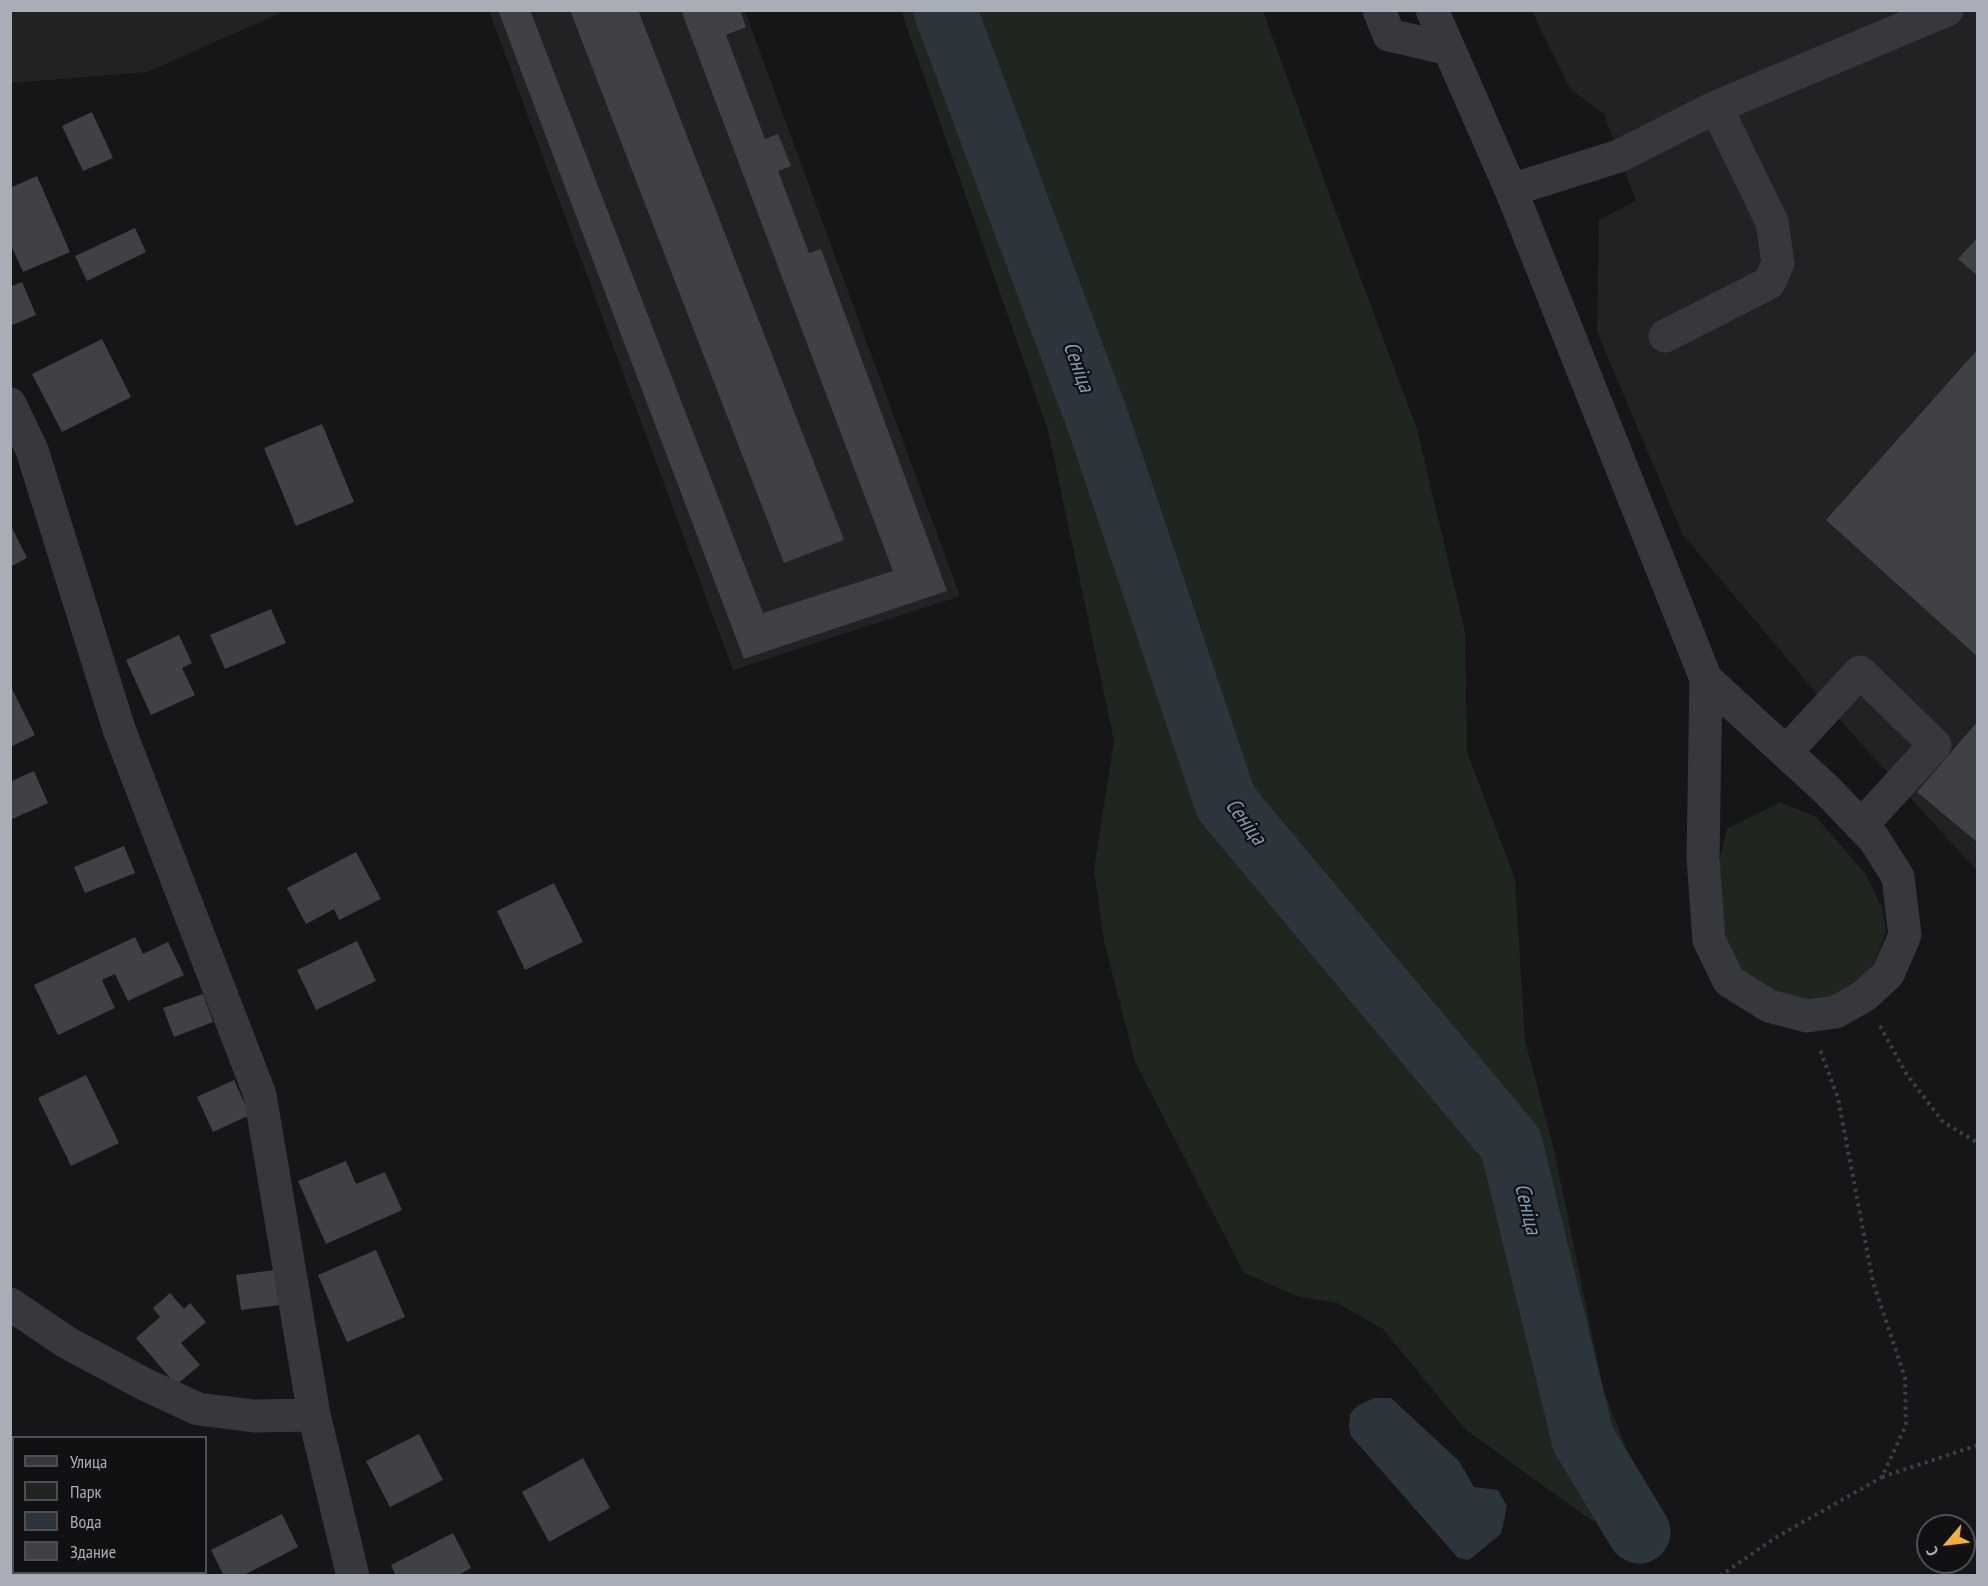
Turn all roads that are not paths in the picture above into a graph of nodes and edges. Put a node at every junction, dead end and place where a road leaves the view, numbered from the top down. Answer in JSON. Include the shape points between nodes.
{"nodes":[{"id":1,"x":1379,"y":10,"type":"edge"},
{"id":2,"x":1432,"y":10,"type":"edge"},
{"id":3,"x":1930,"y":14,"type":"edge"},
{"id":4,"x":1449,"y":49,"type":"junction"},
{"id":5,"x":1716,"y":107,"type":"junction"},
{"id":6,"x":1511,"y":190,"type":"junction"},
{"id":7,"x":1665,"y":336,"type":"dead end"},
{"id":8,"x":10,"y":404,"type":"edge"},
{"id":9,"x":1706,"y":679,"type":"junction"},
{"id":10,"x":1786,"y":752,"type":"junction"},
{"id":11,"x":1861,"y":826,"type":"junction"},
{"id":12,"x":10,"y":1304,"type":"edge"},
{"id":13,"x":314,"y":1415,"type":"junction"},
{"id":14,"x":353,"y":1575,"type":"edge"}],
"edges":[{"from":1,"to":4,"type":"street","via":[[1389,35]]},
{"from":2,"to":4,"type":"street"},
{"from":3,"to":5,"type":"street"},
{"from":4,"to":6,"type":"street"},
{"from":5,"to":6,"type":"street","via":[[1619,156]]},
{"from":5,"to":7,"type":"street","via":[[1772,222],[1778,263],[1769,283]]},
{"from":6,"to":9,"type":"street"},
{"from":8,"to":13,"type":"street","via":[[32,450],[118,729],[260,1095]]},
{"from":9,"to":10,"type":"street"},
{"from":9,"to":11,"type":"street","via":[[1703,858],[1709,939],[1729,981],[1769,1006],[1807,1016],[1836,1012],[1864,996],[1888,974],[1905,935],[1898,877],[1874,838]]},
{"from":10,"to":11,"type":"street"},
{"from":10,"to":11,"type":"street","via":[[1860,672],[1935,745]]},
{"from":12,"to":13,"type":"street","via":[[66,1342],[198,1409],[254,1416]]},
{"from":13,"to":14,"type":"street"}]}
